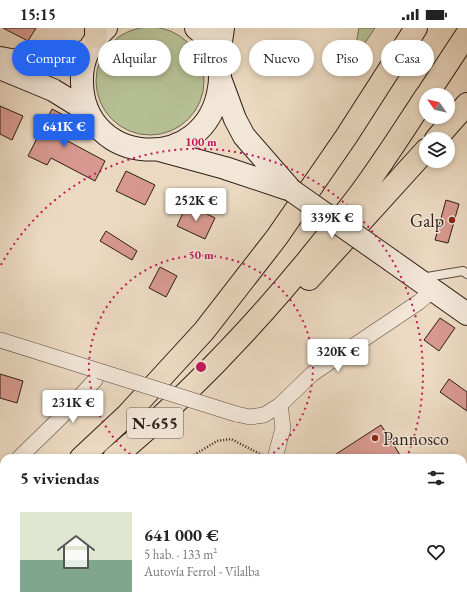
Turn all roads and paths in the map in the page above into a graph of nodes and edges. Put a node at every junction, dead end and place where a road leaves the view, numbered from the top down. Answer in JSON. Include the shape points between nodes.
{"nodes":[{"id":1,"x":196,"y":28,"type":"edge"},
{"id":2,"x":223,"y":28,"type":"edge"},
{"id":3,"x":416,"y":28,"type":"edge"},
{"id":4,"x":467,"y":34,"type":"edge"},
{"id":5,"x":97,"y":36,"type":"edge"},
{"id":6,"x":207,"y":40,"type":"edge"},
{"id":7,"x":222,"y":40,"type":"edge"},
{"id":8,"x":0,"y":58,"type":"edge"},
{"id":9,"x":0,"y":68,"type":"edge"},
{"id":10,"x":219,"y":76,"type":"edge"},
{"id":11,"x":221,"y":76,"type":"edge"},
{"id":12,"x":431,"y":88,"type":"edge"},
{"id":13,"x":467,"y":104,"type":"edge"},
{"id":14,"x":419,"y":106,"type":"edge"},
{"id":15,"x":87,"y":111,"type":"junction"},
{"id":16,"x":442,"y":132,"type":"edge"},
{"id":17,"x":159,"y":150,"type":"junction"},
{"id":18,"x":419,"y":158,"type":"edge"},
{"id":19,"x":291,"y":190,"type":"junction"},
{"id":20,"x":467,"y":274,"type":"edge"},
{"id":21,"x":425,"y":284,"type":"junction"},
{"id":22,"x":467,"y":314,"type":"edge"},
{"id":23,"x":0,"y":340,"type":"edge"},
{"id":24,"x":99,"y":371,"type":"junction"},
{"id":25,"x":193,"y":387,"type":"junction"},
{"id":26,"x":280,"y":405,"type":"junction"},
{"id":27,"x":23,"y":454,"type":"edge"},
{"id":28,"x":85,"y":454,"type":"edge"},
{"id":29,"x":119,"y":454,"type":"edge"},
{"id":30,"x":196,"y":454,"type":"edge"},
{"id":31,"x":260,"y":454,"type":"edge"},
{"id":32,"x":276,"y":454,"type":"edge"}],
"edges":[{"from":1,"to":6,"type":"main road"},
{"from":2,"to":7,"type":"main road"},
{"from":3,"to":28,"type":"highway","via":[[342,144],[277,237],[204,331]]},
{"from":4,"to":12,"type":"highway","number":"N-655"},
{"from":5,"to":8,"type":"main road","via":[[71,57],[55,62],[37,63]]},
{"from":5,"to":15,"type":"main road","via":[[82,71],[82,94]]},
{"from":9,"to":15,"type":"main road","via":[[54,90]]},
{"from":10,"to":17,"type":"main road","via":[[217,101],[209,119],[196,134],[178,145]]},
{"from":11,"to":19,"type":"main road","via":[[235,120],[244,136]]},
{"from":13,"to":16,"type":"highway"},
{"from":14,"to":25,"type":"highway","number":"N-655","via":[[356,198],[300,270]]},
{"from":15,"to":17,"type":"main road","via":[[110,137],[126,146],[142,150]]},
{"from":17,"to":19,"type":"main road"},
{"from":18,"to":25,"type":"highway","via":[[284,308],[234,358]]},
{"from":19,"to":21,"type":"main road","bridge":true},
{"from":20,"to":21,"type":"lane","via":[[463,271]]},
{"from":21,"to":22,"type":"main road"},
{"from":21,"to":26,"type":"street","via":[[419,302],[312,374]]},
{"from":23,"to":24,"type":"street"},
{"from":24,"to":26,"type":"street","bridge":true,"via":[[250,417],[264,415]]},
{"from":24,"to":27,"type":"street","via":[[95,380]]},
{"from":25,"to":29,"type":"highway","number":"N-655"},
{"from":26,"to":32,"type":"street","via":[[283,428]]},
{"from":30,"to":31,"type":"path","via":[[217,441],[232,439]]}]}
